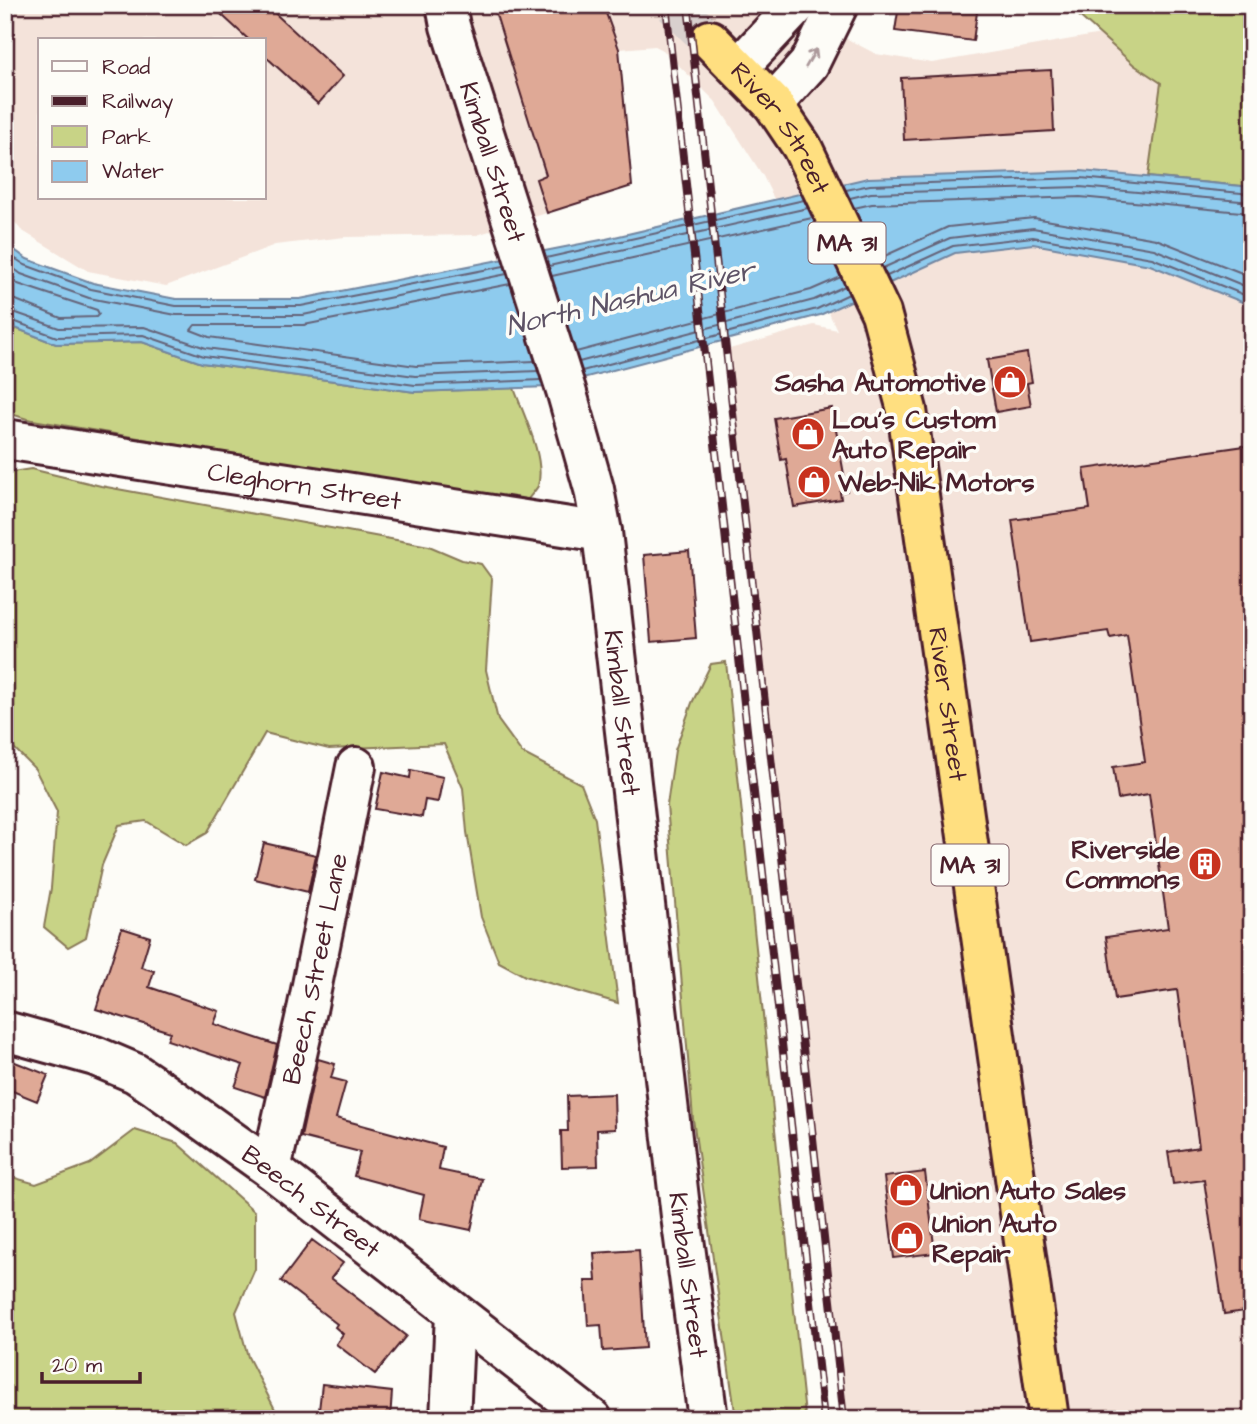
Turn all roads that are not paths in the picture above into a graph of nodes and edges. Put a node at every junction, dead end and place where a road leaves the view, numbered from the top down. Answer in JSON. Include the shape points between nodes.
{"nodes":[{"id":1,"x":797,"y":5,"type":"edge"},
{"id":2,"x":838,"y":5,"type":"edge"},
{"id":3,"x":444,"y":12,"type":"edge"},
{"id":4,"x":710,"y":40,"type":"tunnel mouth"},
{"id":5,"x":739,"y":67,"type":"junction"},
{"id":6,"x":773,"y":104,"type":"junction"},
{"id":7,"x":5,"y":439,"type":"edge"},
{"id":8,"x":602,"y":532,"type":"junction"},
{"id":9,"x":356,"y":767,"type":"dead end"},
{"id":10,"x":5,"y":1031,"type":"edge"},
{"id":11,"x":271,"y":1169,"type":"junction"},
{"id":12,"x":455,"y":1314,"type":"junction"},
{"id":13,"x":450,"y":1419,"type":"edge"},
{"id":14,"x":592,"y":1419,"type":"edge"},
{"id":15,"x":708,"y":1419,"type":"edge"},
{"id":16,"x":1049,"y":1419,"type":"edge"}],
"edges":[{"from":1,"to":5,"type":"street"},
{"from":6,"to":2,"type":"street","one_way":true,"via":[[810,64]]},
{"from":3,"to":8,"type":"street","name":"Kimball Street","via":[[566,390]]},
{"from":4,"to":5,"type":"highway","name":"River Street","number":"MA 31"},
{"from":5,"to":6,"type":"highway","name":"River Street","number":"MA 31"},
{"from":6,"to":16,"type":"highway","name":"River Street","number":"MA 31","via":[[802,147],[881,313],[907,410]]},
{"from":7,"to":8,"type":"street","name":"Cleghorn Street"},
{"from":8,"to":15,"type":"street","name":"Kimball Street"},
{"from":9,"to":11,"type":"street","name":"Beech Street Lane"},
{"from":10,"to":11,"type":"street","name":"Beech Street","via":[[95,1056],[135,1073]]},
{"from":11,"to":12,"type":"street","name":"Beech Street"},
{"from":12,"to":13,"type":"street"},
{"from":12,"to":14,"type":"street","name":"Beech Street"}]}
